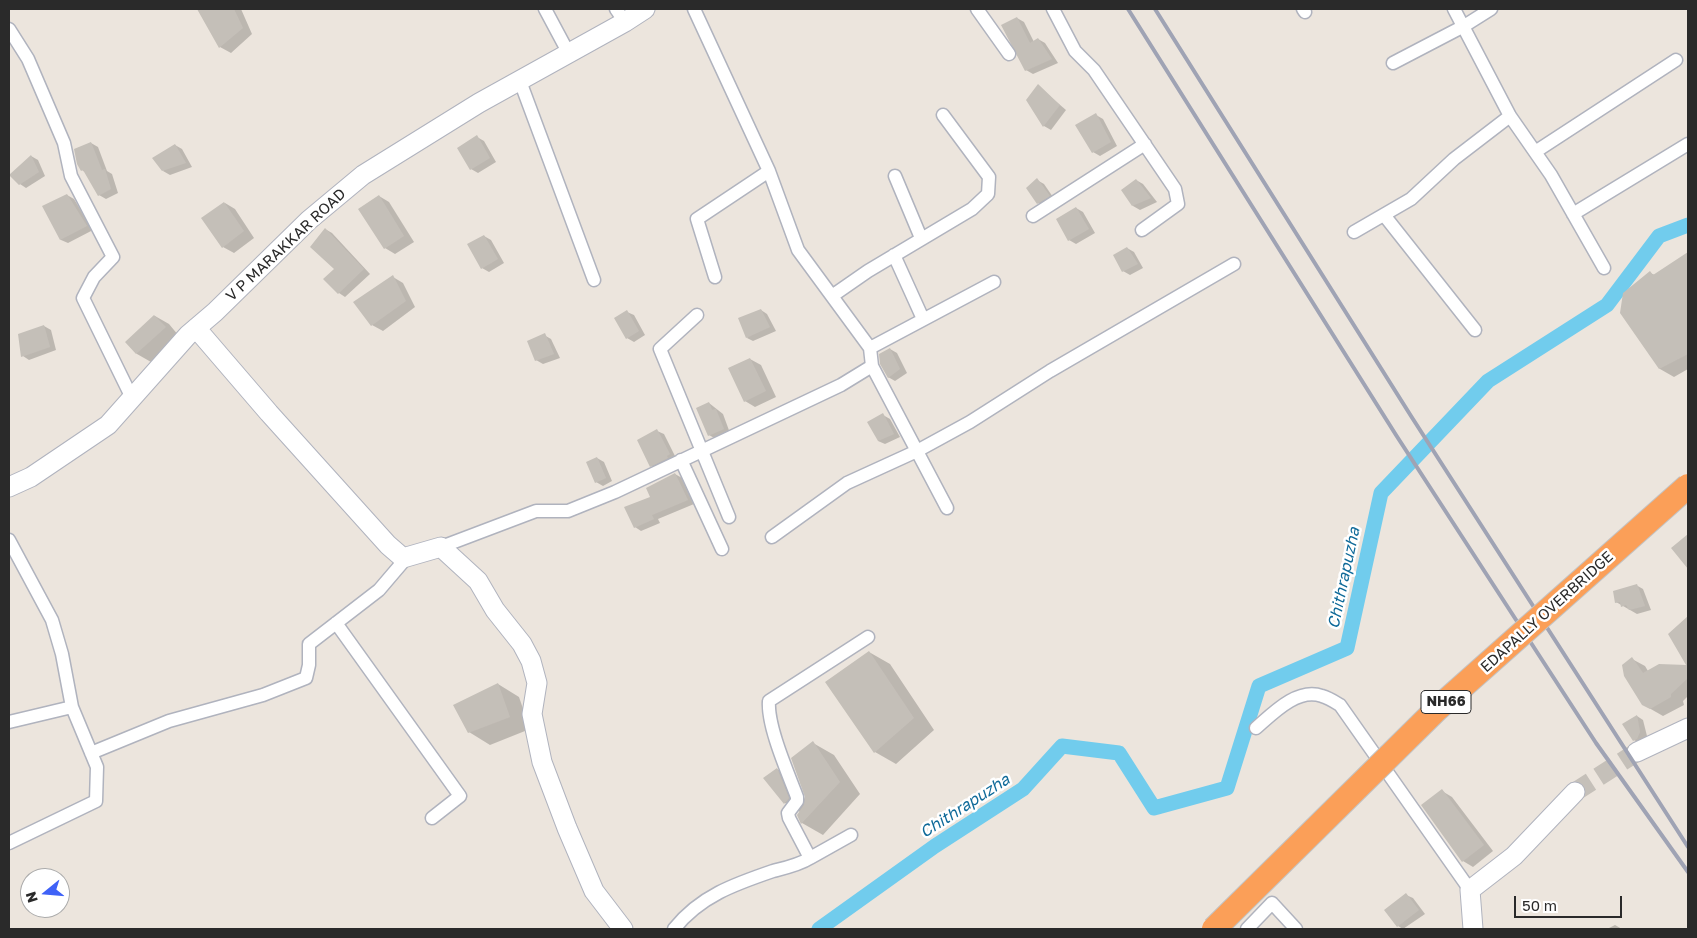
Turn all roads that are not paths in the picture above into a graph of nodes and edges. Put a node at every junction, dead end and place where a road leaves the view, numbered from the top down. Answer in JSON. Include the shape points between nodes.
{"nodes":[{"id":1,"x":545,"y":9,"type":"edge"},
{"id":2,"x":645,"y":9,"type":"edge"},
{"id":3,"x":694,"y":9,"type":"edge"},
{"id":4,"x":977,"y":9,"type":"edge"},
{"id":5,"x":1053,"y":9,"type":"edge"},
{"id":6,"x":1454,"y":9,"type":"edge"},
{"id":7,"x":1492,"y":9,"type":"edge"},
{"id":8,"x":621,"y":16,"type":"edge"},
{"id":9,"x":1464,"y":26,"type":"junction"},
{"id":10,"x":9,"y":29,"type":"edge"},
{"id":11,"x":568,"y":52,"type":"junction"},
{"id":12,"x":1009,"y":54,"type":"dead end"},
{"id":13,"x":1676,"y":60,"type":"dead end"},
{"id":14,"x":1393,"y":63,"type":"dead end"},
{"id":15,"x":520,"y":81,"type":"junction"},
{"id":16,"x":943,"y":115,"type":"dead end"},
{"id":17,"x":1510,"y":116,"type":"junction"},
{"id":18,"x":1145,"y":144,"type":"junction"},
{"id":19,"x":1688,"y":144,"type":"edge"},
{"id":20,"x":1536,"y":152,"type":"junction"},
{"id":21,"x":769,"y":172,"type":"junction"},
{"id":22,"x":895,"y":176,"type":"dead end"},
{"id":23,"x":1573,"y":214,"type":"junction"},
{"id":24,"x":1384,"y":215,"type":"junction"},
{"id":25,"x":1033,"y":216,"type":"dead end"},
{"id":26,"x":1142,"y":230,"type":"dead end"},
{"id":27,"x":1354,"y":232,"type":"dead end"},
{"id":28,"x":921,"y":238,"type":"junction"},
{"id":29,"x":894,"y":255,"type":"junction"},
{"id":30,"x":1234,"y":264,"type":"dead end"},
{"id":31,"x":1604,"y":268,"type":"dead end"},
{"id":32,"x":715,"y":277,"type":"dead end"},
{"id":33,"x":594,"y":280,"type":"dead end"},
{"id":34,"x":994,"y":282,"type":"dead end"},
{"id":35,"x":832,"y":296,"type":"junction"},
{"id":36,"x":697,"y":315,"type":"dead end"},
{"id":37,"x":923,"y":319,"type":"junction"},
{"id":38,"x":196,"y":328,"type":"junction"},
{"id":39,"x":1475,"y":330,"type":"dead end"},
{"id":40,"x":870,"y":348,"type":"junction"},
{"id":41,"x":872,"y":366,"type":"junction"},
{"id":42,"x":132,"y":398,"type":"junction"},
{"id":43,"x":701,"y":450,"type":"junction"},
{"id":44,"x":917,"y":451,"type":"junction"},
{"id":45,"x":681,"y":460,"type":"junction"},
{"id":46,"x":1688,"y":486,"type":"edge"},
{"id":47,"x":9,"y":487,"type":"edge"},
{"id":48,"x":947,"y":508,"type":"dead end"},
{"id":49,"x":729,"y":517,"type":"dead end"},
{"id":50,"x":772,"y":537,"type":"dead end"},
{"id":51,"x":9,"y":540,"type":"edge"},
{"id":52,"x":441,"y":547,"type":"junction"},
{"id":53,"x":722,"y":549,"type":"dead end"},
{"id":54,"x":408,"y":556,"type":"junction"},
{"id":55,"x":336,"y":623,"type":"junction"},
{"id":56,"x":868,"y":637,"type":"dead end"},
{"id":57,"x":72,"y":707,"type":"junction"},
{"id":58,"x":9,"y":722,"type":"edge"},
{"id":59,"x":1256,"y":728,"type":"dead end"},
{"id":60,"x":1688,"y":728,"type":"edge"},
{"id":61,"x":1637,"y":752,"type":"tunnel mouth"},
{"id":62,"x":91,"y":753,"type":"junction"},
{"id":63,"x":1575,"y":792,"type":"tunnel mouth"},
{"id":64,"x":432,"y":818,"type":"dead end"},
{"id":65,"x":851,"y":835,"type":"dead end"},
{"id":66,"x":9,"y":843,"type":"edge"},
{"id":67,"x":810,"y":858,"type":"junction"},
{"id":68,"x":1470,"y":890,"type":"junction"},
{"id":69,"x":623,"y":929,"type":"edge"},
{"id":70,"x":674,"y":929,"type":"edge"},
{"id":71,"x":1214,"y":929,"type":"edge"},
{"id":72,"x":1247,"y":929,"type":"edge"},
{"id":73,"x":1296,"y":929,"type":"edge"},
{"id":74,"x":1473,"y":929,"type":"edge"}],
"edges":[{"from":1,"to":11,"type":"street"},
{"from":2,"to":8,"type":"street","name":"V P MARAKKAR ROAD"},
{"from":3,"to":21,"type":"street"},
{"from":4,"to":12,"type":"street"},
{"from":5,"to":18,"type":"street","via":[[1075,51],[1094,70]]},
{"from":6,"to":9,"type":"street"},
{"from":7,"to":9,"type":"street"},
{"from":8,"to":11,"type":"street","name":"V P MARAKKAR ROAD"},
{"from":9,"to":14,"type":"street"},
{"from":9,"to":17,"type":"street"},
{"from":10,"to":42,"type":"street","via":[[28,59],[64,143],[71,176],[113,257],[94,277],[82,298]]},
{"from":11,"to":15,"type":"street","name":"V P MARAKKAR ROAD"},
{"from":13,"to":20,"type":"street"},
{"from":15,"to":33,"type":"street"},
{"from":15,"to":38,"type":"street","name":"V P MARAKKAR ROAD","via":[[363,175],[303,225]]},
{"from":16,"to":28,"type":"street","via":[[989,177],[988,194],[972,209]]},
{"from":17,"to":20,"type":"street"},
{"from":17,"to":24,"type":"street","via":[[1454,159],[1411,199]]},
{"from":18,"to":25,"type":"street"},
{"from":18,"to":26,"type":"street","via":[[1175,189],[1179,202]]},
{"from":19,"to":23,"type":"street"},
{"from":20,"to":23,"type":"street"},
{"from":21,"to":32,"type":"street","via":[[697,218]]},
{"from":21,"to":35,"type":"street","via":[[798,250]]},
{"from":22,"to":28,"type":"street"},
{"from":23,"to":31,"type":"street"},
{"from":24,"to":27,"type":"street"},
{"from":24,"to":39,"type":"street"},
{"from":28,"to":29,"type":"street"},
{"from":29,"to":35,"type":"street"},
{"from":29,"to":37,"type":"street"},
{"from":30,"to":44,"type":"street"},
{"from":34,"to":37,"type":"street"},
{"from":35,"to":40,"type":"street"},
{"from":36,"to":43,"type":"street","via":[[660,350]]},
{"from":37,"to":40,"type":"street"},
{"from":38,"to":42,"type":"street","name":"V P MARAKKAR ROAD"},
{"from":38,"to":54,"type":"street","via":[[388,545],[403,558]]},
{"from":40,"to":41,"type":"street"},
{"from":41,"to":43,"type":"street","via":[[841,385]]},
{"from":41,"to":44,"type":"street"},
{"from":42,"to":47,"type":"street","name":"V P MARAKKAR ROAD","via":[[108,425],[30,477]]},
{"from":43,"to":45,"type":"street"},
{"from":43,"to":49,"type":"street"},
{"from":44,"to":48,"type":"street"},
{"from":44,"to":50,"type":"street","via":[[847,483]]},
{"from":45,"to":52,"type":"street","via":[[568,512],[536,510]]},
{"from":45,"to":53,"type":"street"},
{"from":46,"to":71,"type":"highway","name":"EDAPALLY OVERBRIDGE","number":"NH66","bridge":true,"via":[[1438,709]]},
{"from":51,"to":57,"type":"street","via":[[52,620]]},
{"from":52,"to":54,"type":"street"},
{"from":52,"to":69,"type":"street","via":[[478,581],[531,661],[537,683],[532,714],[542,762],[594,892]]},
{"from":54,"to":55,"type":"street","via":[[379,590]]},
{"from":55,"to":62,"type":"street","via":[[309,644],[306,678],[263,695],[169,721]]},
{"from":55,"to":64,"type":"street","via":[[460,796]]},
{"from":56,"to":67,"type":"street","via":[[769,701],[768,709],[778,746],[797,797],[788,818]]},
{"from":57,"to":58,"type":"street"},
{"from":57,"to":62,"type":"street"},
{"from":59,"to":68,"type":"street","via":[[1299,696],[1320,695],[1340,705]]},
{"from":60,"to":61,"type":"street"},
{"from":62,"to":66,"type":"street","via":[[97,767],[96,801]]},
{"from":63,"to":68,"type":"street","via":[[1514,856]]},
{"from":65,"to":67,"type":"street"},
{"from":67,"to":70,"type":"street","via":[[718,892],[699,904]]},
{"from":68,"to":74,"type":"street"},
{"from":72,"to":73,"type":"street","via":[[1272,903]]}]}
